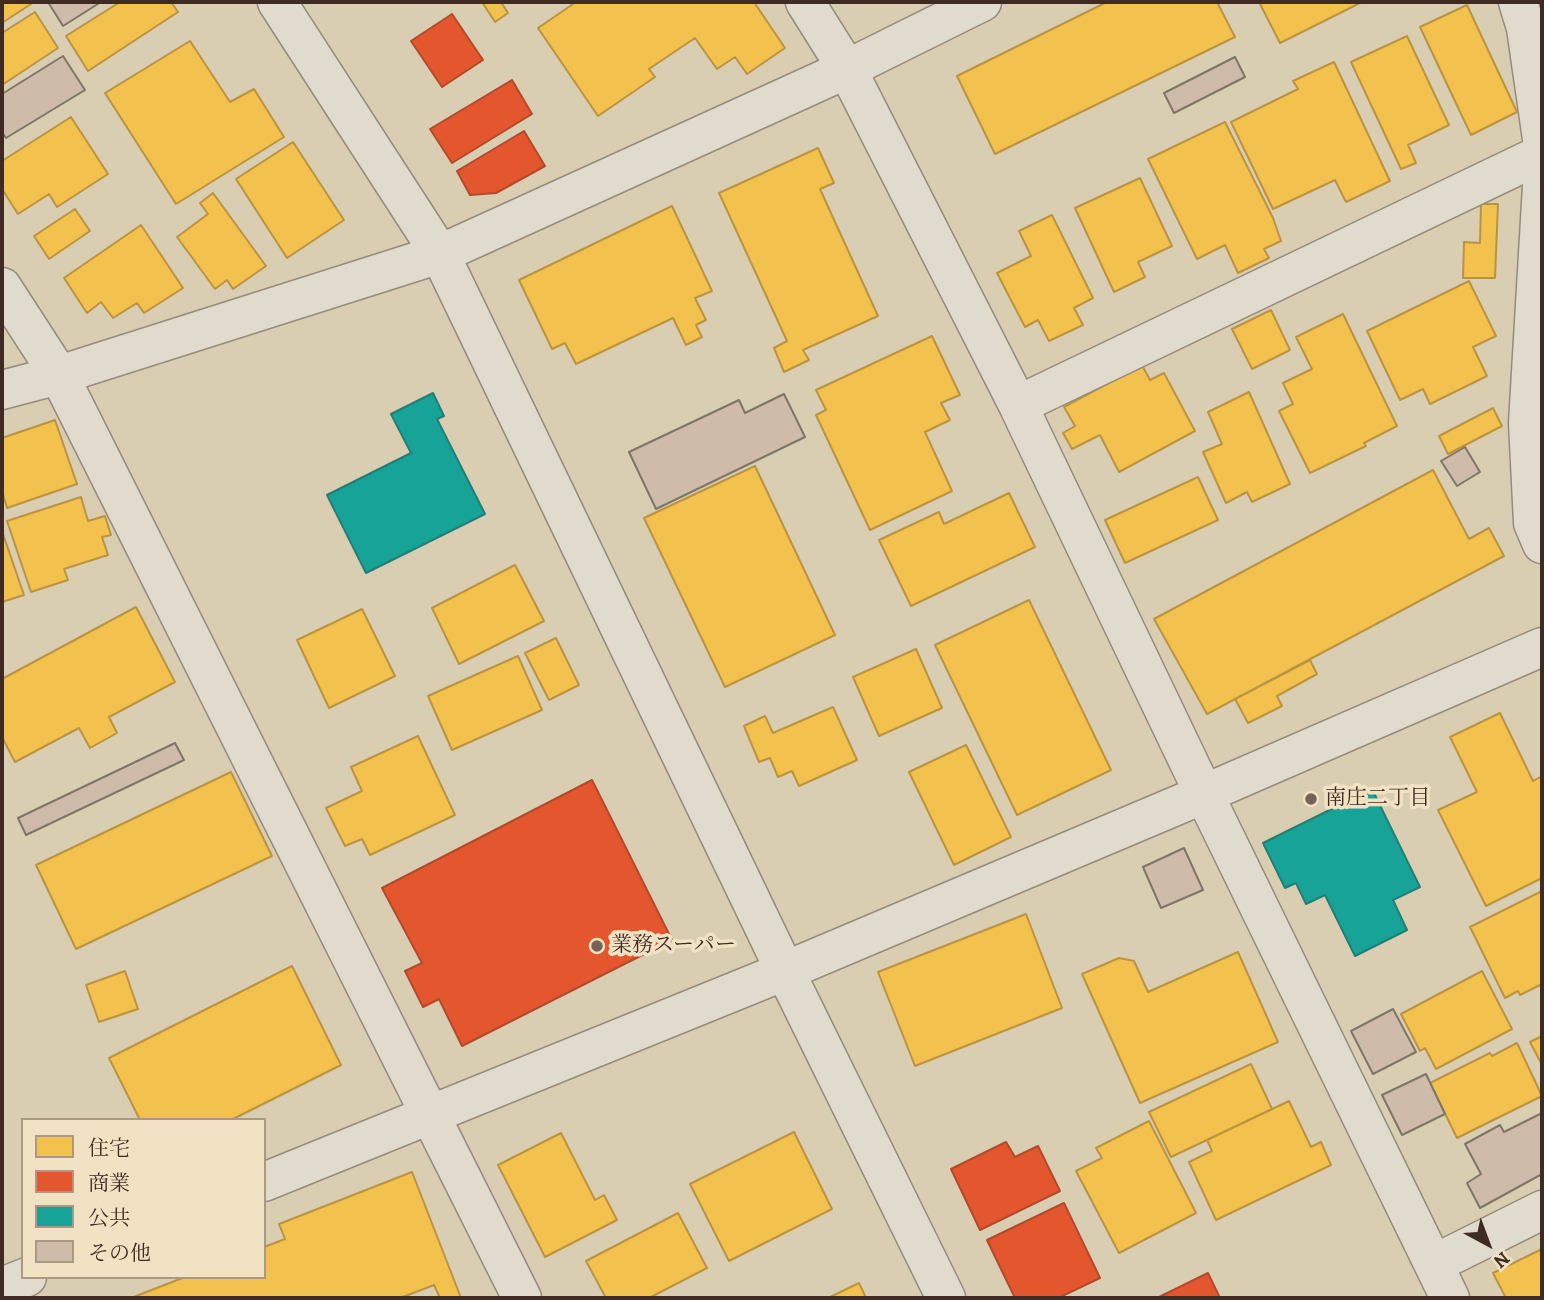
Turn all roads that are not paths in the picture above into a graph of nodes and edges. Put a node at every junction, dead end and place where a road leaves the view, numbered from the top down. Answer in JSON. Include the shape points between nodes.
{"nodes":[{"id":1,"x":278,"y":2,"type":"edge"},
{"id":2,"x":805,"y":2,"type":"edge"},
{"id":3,"x":982,"y":2,"type":"edge"},
{"id":4,"x":1518,"y":2,"type":"edge"},
{"id":5,"x":847,"y":69,"type":"junction"},
{"id":6,"x":1542,"y":139,"type":"edge"},
{"id":7,"x":1542,"y":154,"type":"edge"},
{"id":8,"x":1542,"y":186,"type":"edge"},
{"id":9,"x":440,"y":254,"type":"junction"},
{"id":10,"x":2,"y":287,"type":"edge"},
{"id":11,"x":59,"y":375,"type":"junction"},
{"id":12,"x":2,"y":390,"type":"edge"},
{"id":13,"x":1018,"y":405,"type":"junction"},
{"id":14,"x":1542,"y":544,"type":"edge"},
{"id":15,"x":1542,"y":647,"type":"edge"},
{"id":16,"x":1204,"y":794,"type":"junction"},
{"id":17,"x":785,"y":971,"type":"junction"},
{"id":18,"x":431,"y":1115,"type":"junction"},
{"id":19,"x":266,"y":1181,"type":"edge"},
{"id":20,"x":1542,"y":1210,"type":"edge"},
{"id":21,"x":1433,"y":1264,"type":"junction"},
{"id":22,"x":22,"y":1279,"type":"edge"},
{"id":23,"x":2,"y":1287,"type":"edge"},
{"id":24,"x":522,"y":1298,"type":"edge"},
{"id":25,"x":946,"y":1298,"type":"edge"},
{"id":26,"x":1450,"y":1298,"type":"edge"}],
"edges":[{"from":1,"to":9,"type":"street"},
{"from":2,"to":5,"type":"street"},
{"from":3,"to":5,"type":"street"},
{"from":4,"to":6,"type":"street"},
{"from":5,"to":9,"type":"street"},
{"from":5,"to":13,"type":"street"},
{"from":7,"to":13,"type":"street"},
{"from":8,"to":14,"type":"street","via":[[1528,423],[1533,523]]},
{"from":9,"to":11,"type":"street"},
{"from":9,"to":17,"type":"street"},
{"from":10,"to":11,"type":"street"},
{"from":11,"to":12,"type":"street"},
{"from":11,"to":18,"type":"street"},
{"from":13,"to":16,"type":"street"},
{"from":15,"to":16,"type":"street"},
{"from":16,"to":17,"type":"street"},
{"from":16,"to":21,"type":"street"},
{"from":17,"to":18,"type":"street"},
{"from":17,"to":25,"type":"street"},
{"from":18,"to":19,"type":"street"},
{"from":18,"to":24,"type":"street"},
{"from":20,"to":21,"type":"street"},
{"from":21,"to":26,"type":"street"},
{"from":22,"to":23,"type":"street"}]}
